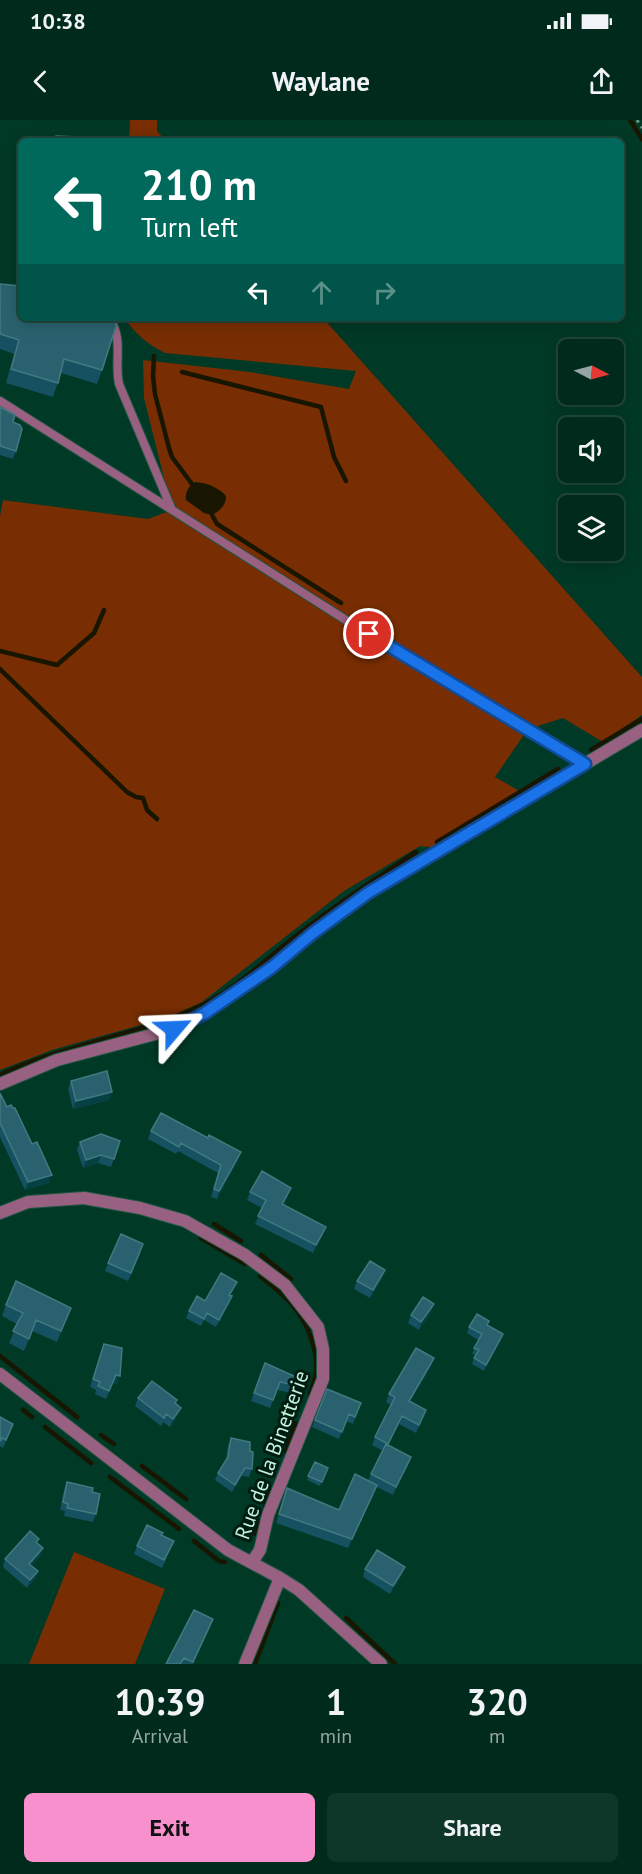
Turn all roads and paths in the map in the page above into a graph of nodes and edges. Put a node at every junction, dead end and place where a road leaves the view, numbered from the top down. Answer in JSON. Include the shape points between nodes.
{"nodes":[{"id":1,"x":637,"y":120,"type":"edge"},
{"id":2,"x":642,"y":128,"type":"edge"},
{"id":3,"x":111,"y":321,"type":"edge"},
{"id":4,"x":0,"y":401,"type":"edge"},
{"id":5,"x":172,"y":510,"type":"junction"},
{"id":6,"x":642,"y":730,"type":"edge"},
{"id":7,"x":585,"y":764,"type":"junction"},
{"id":8,"x":0,"y":1084,"type":"edge"},
{"id":9,"x":0,"y":1213,"type":"edge"},
{"id":10,"x":0,"y":1374,"type":"edge"},
{"id":11,"x":252,"y":1562,"type":"junction"},
{"id":12,"x":280,"y":1578,"type":"junction"},
{"id":13,"x":245,"y":1664,"type":"edge"},
{"id":14,"x":381,"y":1664,"type":"edge"}],
"edges":[{"from":1,"to":2,"type":"path"},
{"from":3,"to":5,"type":"lane","via":[[117,333],[119,384]]},
{"from":4,"to":5,"type":"lane"},
{"from":5,"to":7,"type":"lane"},
{"from":6,"to":7,"type":"street"},
{"from":7,"to":8,"type":"street","via":[[368,893],[205,1013],[174,1029],[57,1060]]},
{"from":9,"to":11,"type":"street","name":"Rue de la Binetterie","via":[[28,1202],[84,1198],[186,1221],[245,1255],[285,1285],[318,1327],[323,1380],[268,1515],[260,1550]]},
{"from":10,"to":11,"type":"street","via":[[228,1550]]},
{"from":11,"to":12,"type":"street"},
{"from":12,"to":13,"type":"street"},
{"from":12,"to":14,"type":"street","via":[[299,1590]]}]}
